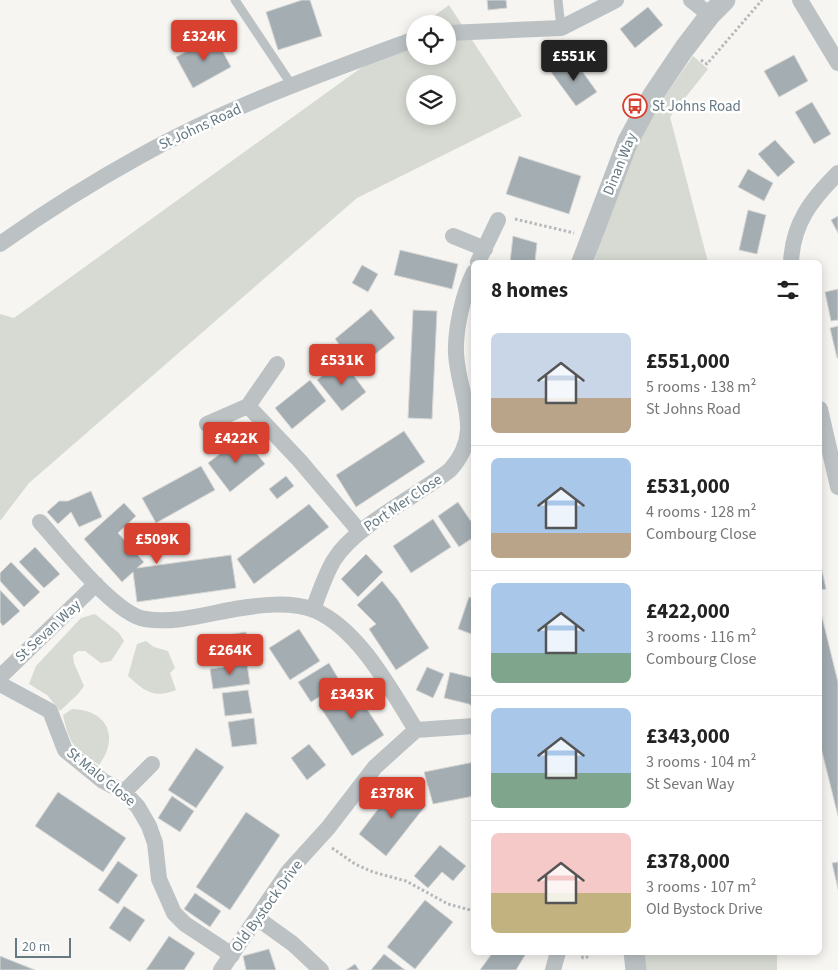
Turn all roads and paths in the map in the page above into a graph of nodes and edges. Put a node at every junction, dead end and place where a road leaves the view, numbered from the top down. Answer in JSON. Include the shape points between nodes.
{"nodes":[{"id":1,"x":235,"y":0,"type":"edge"},
{"id":2,"x":558,"y":0,"type":"edge"},
{"id":3,"x":616,"y":0,"type":"edge"},
{"id":4,"x":691,"y":0,"type":"edge"},
{"id":5,"x":725,"y":0,"type":"edge"},
{"id":6,"x":762,"y":0,"type":"edge"},
{"id":7,"x":800,"y":0,"type":"edge"},
{"id":8,"x":710,"y":15,"type":"junction"},
{"id":9,"x":561,"y":28,"type":"junction"},
{"id":10,"x":456,"y":33,"type":"edge"},
{"id":11,"x":406,"y":43,"type":"edge"},
{"id":12,"x":684,"y":48,"type":"junction"},
{"id":13,"x":838,"y":63,"type":"edge"},
{"id":14,"x":293,"y":87,"type":"junction"},
{"id":15,"x":838,"y":173,"type":"edge"},
{"id":16,"x":497,"y":223,"type":"joint"},
{"id":17,"x":575,"y":233,"type":"dead end"},
{"id":18,"x":453,"y":236,"type":"dead end"},
{"id":19,"x":0,"y":244,"type":"edge"},
{"id":20,"x":482,"y":256,"type":"edge"},
{"id":21,"x":583,"y":260,"type":"edge"},
{"id":22,"x":791,"y":260,"type":"edge"},
{"id":23,"x":471,"y":277,"type":"edge"},
{"id":24,"x":277,"y":364,"type":"dead end"},
{"id":25,"x":248,"y":406,"type":"junction"},
{"id":26,"x":822,"y":418,"type":"edge"},
{"id":27,"x":207,"y":424,"type":"dead end"},
{"id":28,"x":838,"y":487,"type":"edge"},
{"id":29,"x":40,"y":522,"type":"dead end"},
{"id":30,"x":360,"y":532,"type":"junction"},
{"id":31,"x":96,"y":584,"type":"junction"},
{"id":32,"x":313,"y":610,"type":"junction"},
{"id":33,"x":0,"y":678,"type":"edge"},
{"id":34,"x":0,"y":684,"type":"edge"},
{"id":35,"x":471,"y":726,"type":"edge"},
{"id":36,"x":416,"y":730,"type":"junction"},
{"id":37,"x":152,"y":764,"type":"dead end"},
{"id":38,"x":124,"y":792,"type":"junction"},
{"id":39,"x":319,"y":837,"type":"junction"},
{"id":40,"x":471,"y":910,"type":"edge"},
{"id":41,"x":257,"y":918,"type":"junction"},
{"id":42,"x":232,"y":955,"type":"junction"},
{"id":43,"x":557,"y":955,"type":"edge"},
{"id":44,"x":634,"y":955,"type":"edge"},
{"id":45,"x":221,"y":970,"type":"edge"},
{"id":46,"x":322,"y":970,"type":"edge"},
{"id":47,"x":553,"y":970,"type":"edge"},
{"id":48,"x":636,"y":970,"type":"edge"}],
"edges":[{"from":1,"to":14,"type":"lane"},
{"from":2,"to":9,"type":"lane"},
{"from":3,"to":9,"type":"street"},
{"from":4,"to":8,"type":"street"},
{"from":5,"to":8,"type":"street","name":"Dinan Way"},
{"from":6,"to":12,"type":"path","via":[[706,64]]},
{"from":7,"to":13,"type":"street"},
{"from":8,"to":12,"type":"street","name":"Dinan Way"},
{"from":9,"to":10,"type":"street"},
{"from":11,"to":14,"type":"street","name":"St Johns Road"},
{"from":12,"to":21,"type":"street","name":"Dinan Way","via":[[628,140]]},
{"from":14,"to":19,"type":"street","name":"St Johns Road","via":[[217,118],[142,155]]},
{"from":15,"to":22,"type":"street","via":[[801,217]]},
{"from":16,"to":17,"type":"path","via":[[513,218]]},
{"from":16,"to":20,"type":"street"},
{"from":18,"to":20,"type":"street"},
{"from":23,"to":30,"type":"street","name":"Port Mer Close","via":[[456,344],[468,418],[467,447],[450,470],[426,490]]},
{"from":24,"to":25,"type":"street"},
{"from":25,"to":27,"type":"street"},
{"from":25,"to":30,"type":"street"},
{"from":26,"to":28,"type":"street"},
{"from":29,"to":31,"type":"street"},
{"from":30,"to":32,"type":"street","name":"Port Mer Close","via":[[335,559]]},
{"from":31,"to":32,"type":"street","via":[[121,607],[144,619],[178,619],[255,606],[286,605]]},
{"from":31,"to":33,"type":"street","name":"St Sevan Way"},
{"from":32,"to":36,"type":"street","via":[[334,622],[355,642],[373,663]]},
{"from":34,"to":38,"type":"street","name":"St Malo Close","via":[[50,711],[65,750],[103,781]]},
{"from":35,"to":36,"type":"street"},
{"from":36,"to":39,"type":"street","name":"Old Bystock Drive","via":[[376,766]]},
{"from":37,"to":38,"type":"street"},
{"from":38,"to":42,"type":"street","name":"St Malo Close","via":[[149,826],[155,843],[159,879],[174,913]]},
{"from":39,"to":40,"type":"path","via":[[354,864],[406,881],[448,904]]},
{"from":39,"to":41,"type":"street","name":"Old Bystock Drive","via":[[288,872]]},
{"from":41,"to":42,"type":"street","name":"Old Bystock Drive"},
{"from":41,"to":46,"type":"street"},
{"from":42,"to":45,"type":"street","name":"Old Bystock Drive"},
{"from":43,"to":47,"type":"street"},
{"from":44,"to":48,"type":"street"}]}
